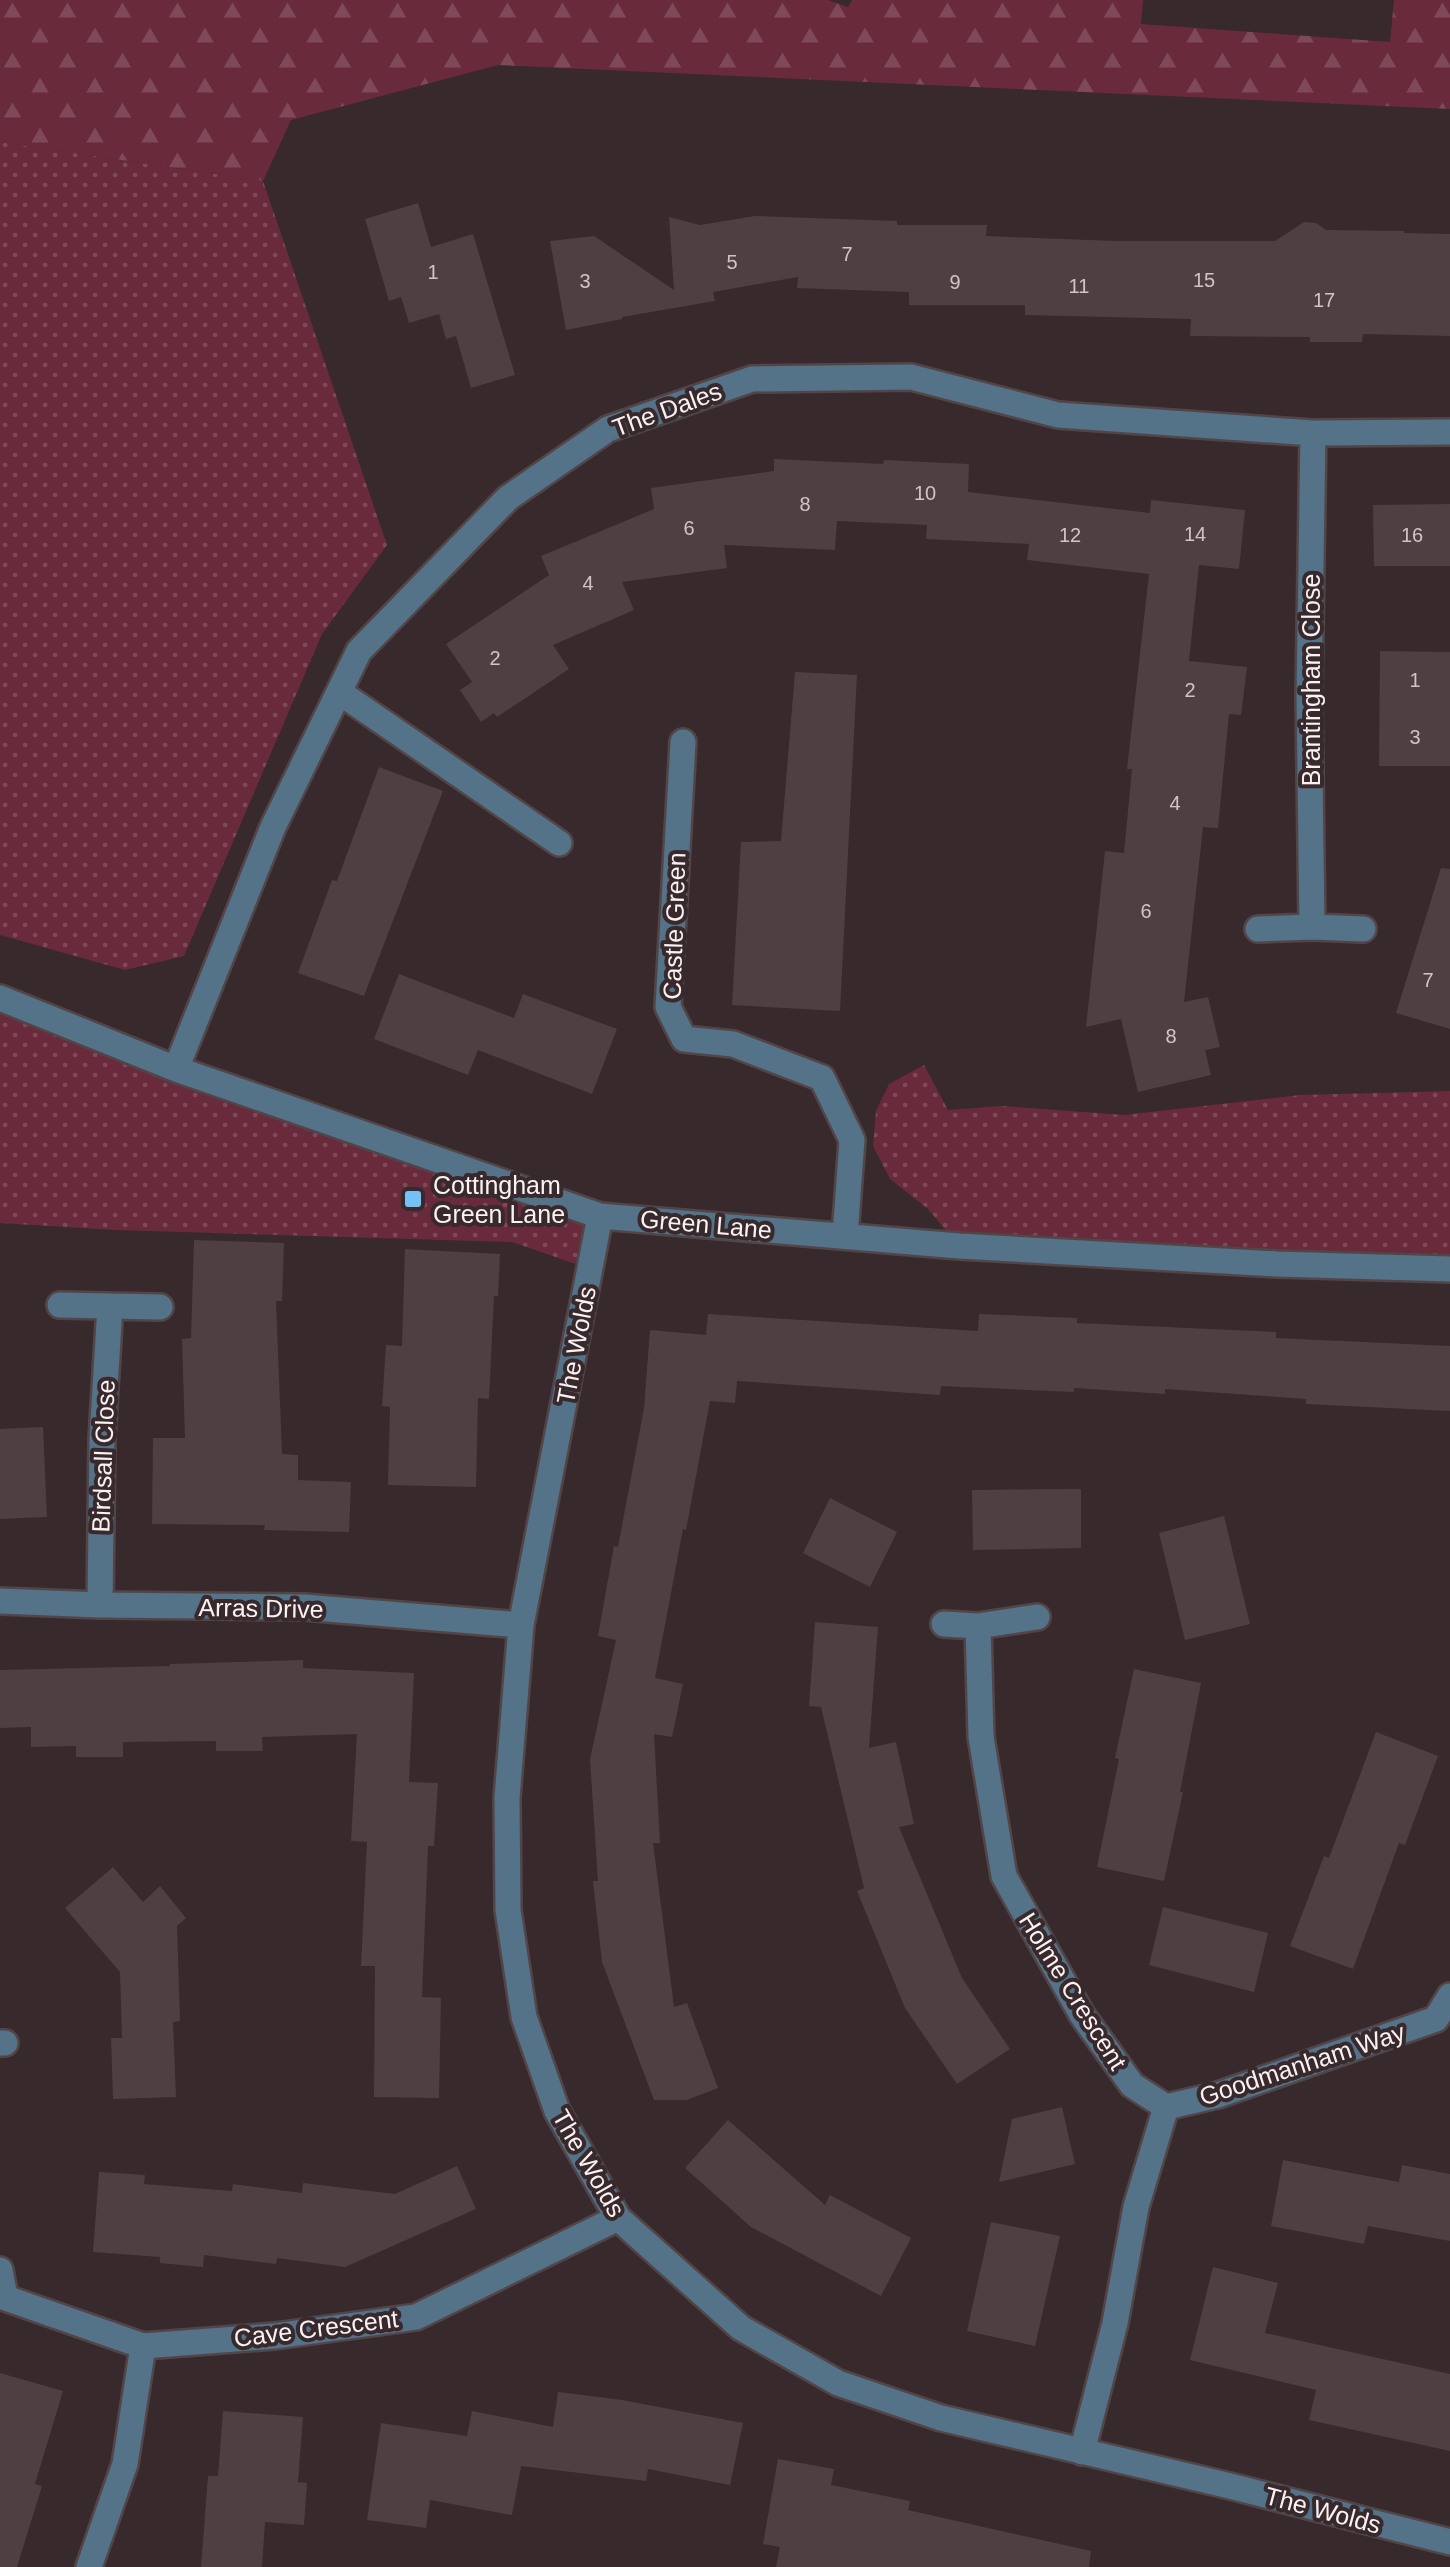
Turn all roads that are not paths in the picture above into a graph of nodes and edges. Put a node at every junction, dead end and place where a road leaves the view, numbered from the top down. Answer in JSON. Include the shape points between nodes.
{"nodes":[{"id":1,"x":1313,"y":432,"type":"junction"},
{"id":2,"x":1450,"y":432,"type":"edge"},
{"id":3,"x":339,"y":692,"type":"junction"},
{"id":4,"x":683,"y":742,"type":"dead end"},
{"id":5,"x":559,"y":843,"type":"dead end"},
{"id":6,"x":1312,"y":927,"type":"junction"},
{"id":7,"x":1258,"y":929,"type":"dead end"},
{"id":8,"x":1363,"y":929,"type":"dead end"},
{"id":9,"x":0,"y":998,"type":"edge"},
{"id":10,"x":176,"y":1069,"type":"junction"},
{"id":11,"x":600,"y":1216,"type":"junction"},
{"id":12,"x":845,"y":1236,"type":"junction"},
{"id":13,"x":1450,"y":1269,"type":"edge"},
{"id":14,"x":60,"y":1305,"type":"dead end"},
{"id":15,"x":110,"y":1306,"type":"junction"},
{"id":16,"x":160,"y":1308,"type":"dead end"},
{"id":17,"x":0,"y":1601,"type":"edge"},
{"id":18,"x":100,"y":1606,"type":"junction"},
{"id":19,"x":1037,"y":1617,"type":"dead end"},
{"id":20,"x":944,"y":1624,"type":"dead end"},
{"id":21,"x":521,"y":1626,"type":"junction"},
{"id":22,"x":978,"y":1626,"type":"junction"},
{"id":23,"x":1445,"y":2017,"type":"edge"},
{"id":24,"x":1166,"y":2107,"type":"junction"},
{"id":25,"x":618,"y":2218,"type":"junction"},
{"id":26,"x":0,"y":2270,"type":"edge"},
{"id":27,"x":2,"y":2296,"type":"edge"},
{"id":28,"x":142,"y":2346,"type":"junction"},
{"id":29,"x":1082,"y":2452,"type":"junction"},
{"id":30,"x":1450,"y":2542,"type":"edge"},
{"id":31,"x":88,"y":2567,"type":"edge"}],
"edges":[{"from":1,"to":2,"type":"street","name":"The Dales"},
{"from":1,"to":3,"type":"street","name":"The Dales","via":[[1058,415],[911,377],[752,379],[608,429],[508,498],[359,652]]},
{"from":1,"to":6,"type":"street","name":"Brantingham Close"},
{"from":3,"to":5,"type":"street"},
{"from":3,"to":10,"type":"street","name":"The Dales","via":[[274,827]]},
{"from":4,"to":12,"type":"street","name":"Castle Green","via":[[668,1006],[684,1039],[733,1044],[822,1078],[852,1140]]},
{"from":6,"to":7,"type":"street"},
{"from":6,"to":8,"type":"street"},
{"from":9,"to":10,"type":"street","name":"Green Lane"},
{"from":10,"to":11,"type":"street","name":"Green Lane"},
{"from":11,"to":12,"type":"street","name":"Green Lane"},
{"from":11,"to":21,"type":"street","name":"The Wolds"},
{"from":12,"to":13,"type":"street","name":"Green Lane"},
{"from":14,"to":15,"type":"street"},
{"from":15,"to":16,"type":"street"},
{"from":15,"to":18,"type":"street","name":"Birdsall Close"},
{"from":17,"to":18,"type":"street","name":"Arras Drive"},
{"from":18,"to":21,"type":"street","name":"Arras Drive","via":[[304,1608]]},
{"from":19,"to":22,"type":"street"},
{"from":20,"to":22,"type":"street"},
{"from":21,"to":25,"type":"street","name":"The Wolds","via":[[507,1798],[508,1910],[524,2017],[557,2111]]},
{"from":22,"to":24,"type":"street","name":"Holme Crescent","via":[[981,1737],[1004,1876],[1082,2016],[1132,2085]]},
{"from":23,"to":24,"type":"street","name":"Goodmanham Way"},
{"from":24,"to":29,"type":"street","via":[[1136,2207]]},
{"from":25,"to":28,"type":"street","name":"Cave Crescent","via":[[416,2317]]},
{"from":25,"to":29,"type":"street","name":"The Wolds","via":[[740,2328],[838,2383],[941,2418]]},
{"from":26,"to":27,"type":"street"},
{"from":27,"to":28,"type":"street","name":"Cave Crescent"},
{"from":28,"to":31,"type":"street","via":[[125,2464]]},
{"from":29,"to":30,"type":"street","name":"The Wolds"}]}
